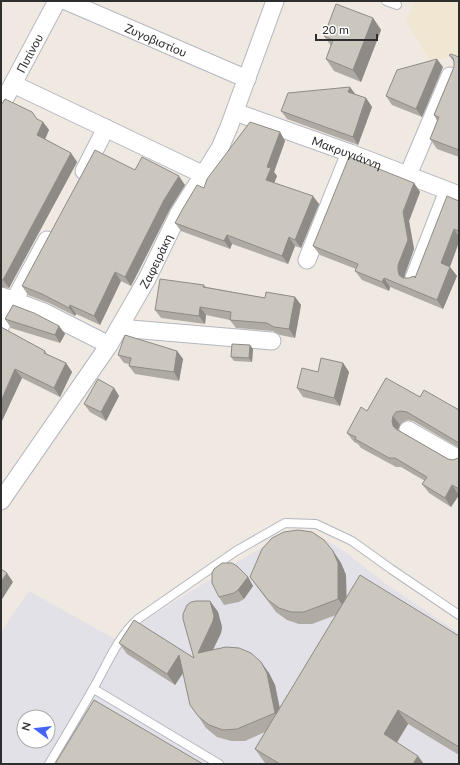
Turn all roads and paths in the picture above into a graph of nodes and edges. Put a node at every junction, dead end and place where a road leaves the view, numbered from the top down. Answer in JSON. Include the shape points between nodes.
{"nodes":[{"id":1,"x":57,"y":1,"type":"edge"},
{"id":2,"x":66,"y":1,"type":"edge"},
{"id":3,"x":275,"y":1,"type":"edge"},
{"id":4,"x":386,"y":1,"type":"edge"},
{"id":5,"x":397,"y":5,"type":"dead end"},
{"id":6,"x":451,"y":73,"type":"edge"},
{"id":7,"x":247,"y":79,"type":"junction"},
{"id":8,"x":13,"y":84,"type":"junction"},
{"id":9,"x":1,"y":106,"type":"edge"},
{"id":10,"x":235,"y":112,"type":"junction"},
{"id":11,"x":106,"y":128,"type":"junction"},
{"id":12,"x":350,"y":153,"type":"junction"},
{"id":13,"x":204,"y":175,"type":"junction"},
{"id":14,"x":408,"y":176,"type":"junction"},
{"id":15,"x":77,"y":184,"type":"edge"},
{"id":16,"x":454,"y":193,"type":"edge"},
{"id":17,"x":55,"y":225,"type":"edge"},
{"id":18,"x":307,"y":260,"type":"dead end"},
{"id":19,"x":414,"y":278,"type":"edge"},
{"id":20,"x":7,"y":298,"type":"edge"},
{"id":21,"x":1,"y":325,"type":"edge"},
{"id":22,"x":119,"y":328,"type":"junction"},
{"id":23,"x":272,"y":341,"type":"dead end"},
{"id":24,"x":108,"y":345,"type":"junction"},
{"id":25,"x":408,"y":430,"type":"dead end"},
{"id":26,"x":459,"y":459,"type":"edge"},
{"id":27,"x":1,"y":501,"type":"edge"},
{"id":28,"x":459,"y":615,"type":"edge"},
{"id":29,"x":94,"y":689,"type":"junction"},
{"id":30,"x":49,"y":764,"type":"edge"},
{"id":31,"x":219,"y":764,"type":"edge"}],
"edges":[{"from":1,"to":8,"type":"street","name":"Πιπίνου"},
{"from":2,"to":7,"type":"street","name":"Ζυγοβιστίου"},
{"from":3,"to":7,"type":"street","name":"Ζαφειράκη"},
{"from":4,"to":5,"type":"lane"},
{"from":6,"to":14,"type":"street"},
{"from":7,"to":10,"type":"street","name":"Ζαφειράκη"},
{"from":8,"to":9,"type":"street","name":"Πιπίνου"},
{"from":8,"to":11,"type":"street"},
{"from":10,"to":12,"type":"street","name":"Μακρυγιάννη"},
{"from":10,"to":13,"type":"street","name":"Ζαφειράκη","via":[[220,148]]},
{"from":11,"to":13,"type":"street"},
{"from":11,"to":15,"type":"street"},
{"from":12,"to":14,"type":"street","name":"Μακρυγιάννη"},
{"from":12,"to":18,"type":"street"},
{"from":13,"to":22,"type":"street","name":"Ζαφειράκη","via":[[180,213]]},
{"from":14,"to":16,"type":"street","name":"Μακρυγιάννη"},
{"from":16,"to":19,"type":"street"},
{"from":17,"to":20,"type":"street"},
{"from":20,"to":21,"type":"street"},
{"from":20,"to":24,"type":"street","via":[[44,312]]},
{"from":22,"to":23,"type":"street"},
{"from":22,"to":24,"type":"street","name":"Ζαφειράκη"},
{"from":24,"to":27,"type":"street","name":"Ζαφειράκη"},
{"from":25,"to":26,"type":"street"},
{"from":28,"to":29,"type":"lane","via":[[352,541],[316,524],[285,523],[236,551],[138,619],[121,639]]},
{"from":29,"to":30,"type":"lane"},
{"from":29,"to":31,"type":"lane"}]}
